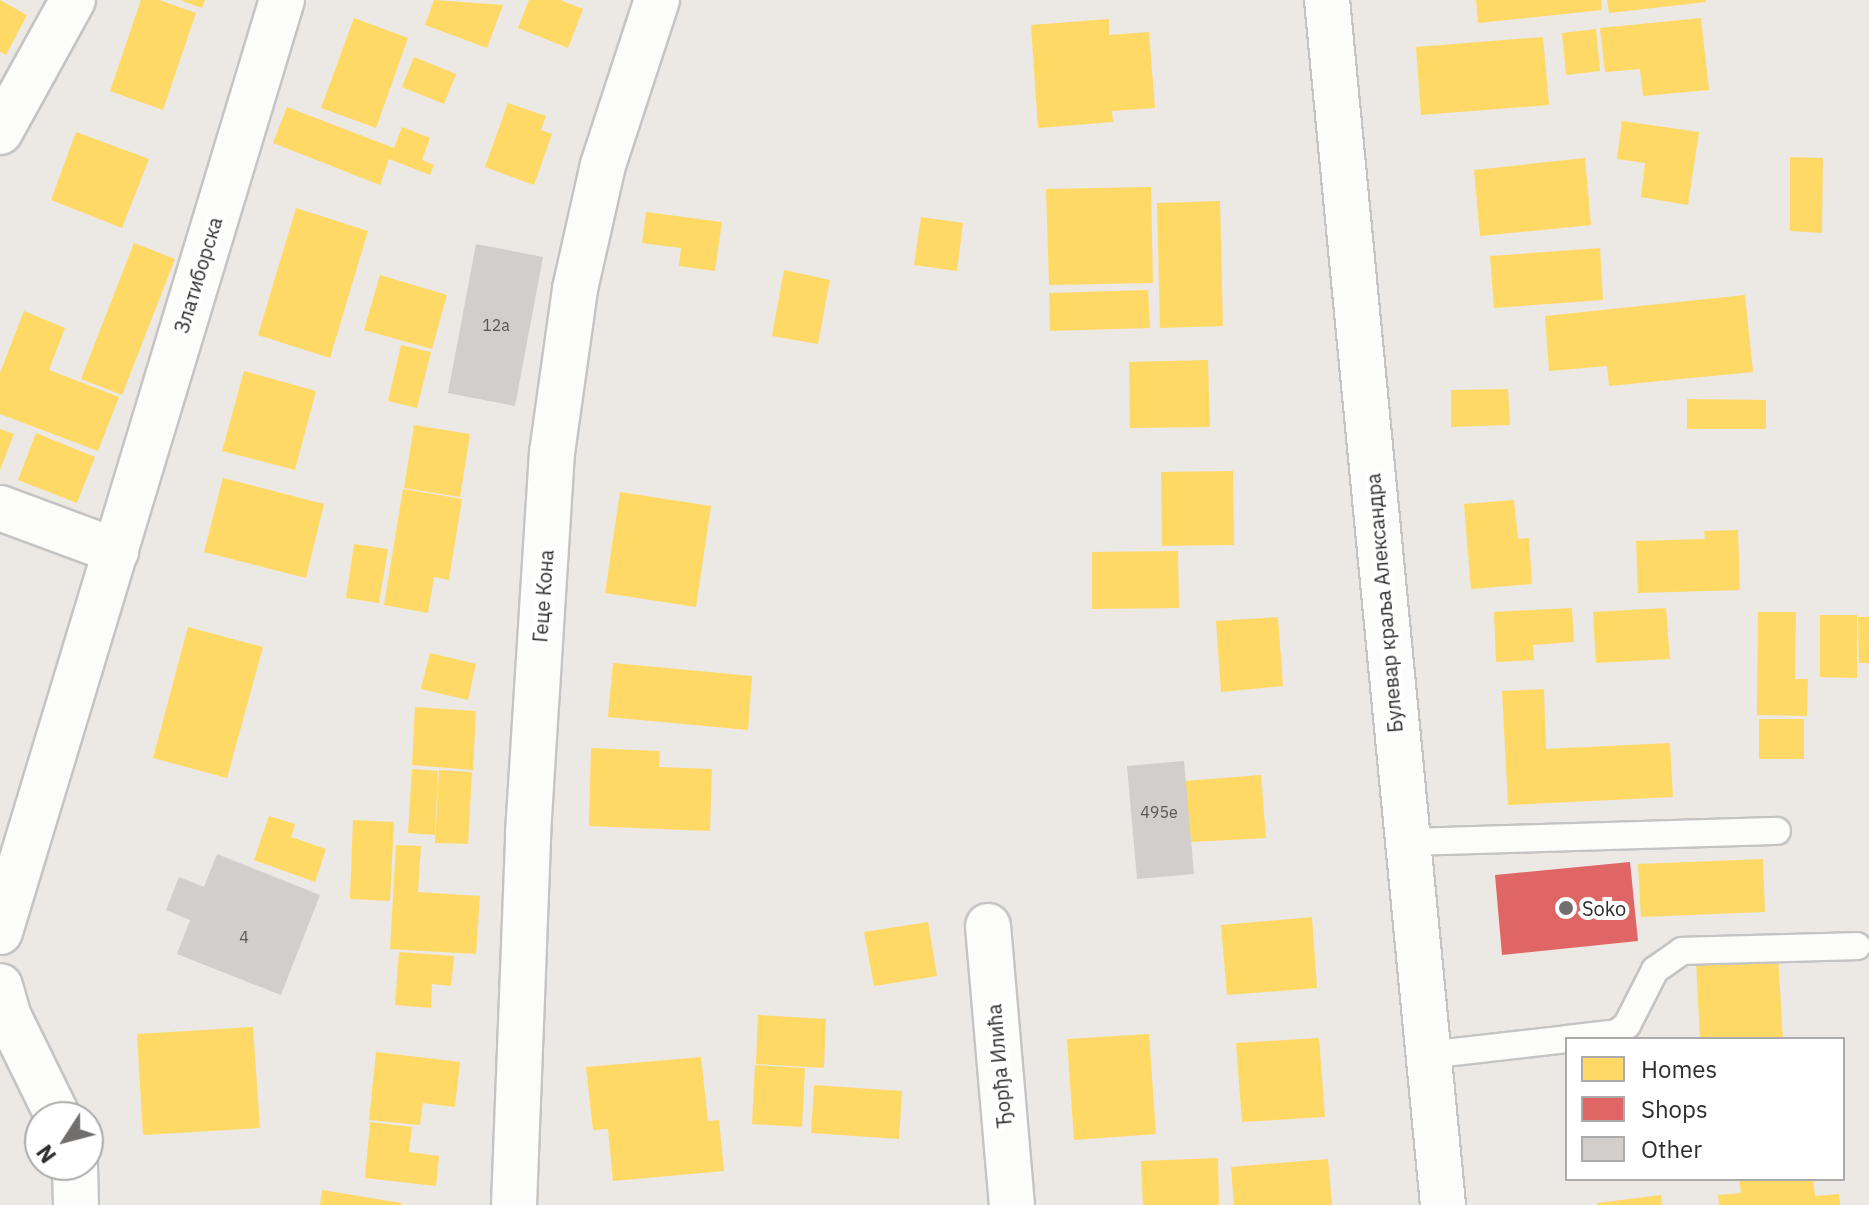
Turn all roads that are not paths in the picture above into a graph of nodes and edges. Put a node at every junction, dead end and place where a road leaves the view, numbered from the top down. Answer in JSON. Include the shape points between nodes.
{"nodes":[{"id":1,"x":73,"y":0,"type":"edge"},
{"id":2,"x":282,"y":0,"type":"edge"},
{"id":3,"x":657,"y":0,"type":"edge"},
{"id":4,"x":1327,"y":0,"type":"edge"},
{"id":5,"x":0,"y":132,"type":"edge"},
{"id":6,"x":0,"y":508,"type":"edge"},
{"id":7,"x":116,"y":551,"type":"junction"},
{"id":8,"x":1777,"y":831,"type":"dead end"},
{"id":9,"x":1406,"y":842,"type":"junction"},
{"id":10,"x":988,"y":926,"type":"dead end"},
{"id":11,"x":0,"y":932,"type":"edge"},
{"id":12,"x":1857,"y":946,"type":"dead end"},
{"id":13,"x":0,"y":986,"type":"edge"},
{"id":14,"x":1584,"y":1037,"type":"edge"},
{"id":15,"x":1565,"y":1039,"type":"edge"},
{"id":16,"x":1427,"y":1055,"type":"junction"},
{"id":17,"x":50,"y":1101,"type":"edge"},
{"id":18,"x":75,"y":1181,"type":"edge"},
{"id":19,"x":76,"y":1205,"type":"edge"},
{"id":20,"x":514,"y":1205,"type":"edge"},
{"id":21,"x":1012,"y":1205,"type":"edge"},
{"id":22,"x":1443,"y":1205,"type":"edge"}],
"edges":[{"from":1,"to":5,"type":"street"},
{"from":2,"to":7,"type":"street","name":"Златиборска"},
{"from":3,"to":20,"type":"street","name":"Геце Кона","via":[[600,181],[575,289],[552,453],[528,833]]},
{"from":4,"to":9,"type":"street","name":"Булевар краља Александра"},
{"from":6,"to":7,"type":"street"},
{"from":7,"to":11,"type":"street","name":"Златиборска"},
{"from":8,"to":9,"type":"lane"},
{"from":9,"to":16,"type":"street","name":"Булевар краља Александра"},
{"from":10,"to":21,"type":"street","name":"Ђорђа Илића"},
{"from":12,"to":14,"type":"lane","via":[[1682,951],[1655,970],[1627,1025],[1617,1033]]},
{"from":13,"to":17,"type":"street","via":[[9,1017]]},
{"from":15,"to":16,"type":"lane"},
{"from":16,"to":22,"type":"street","name":"Булевар краља Александра"},
{"from":18,"to":19,"type":"street"}]}
